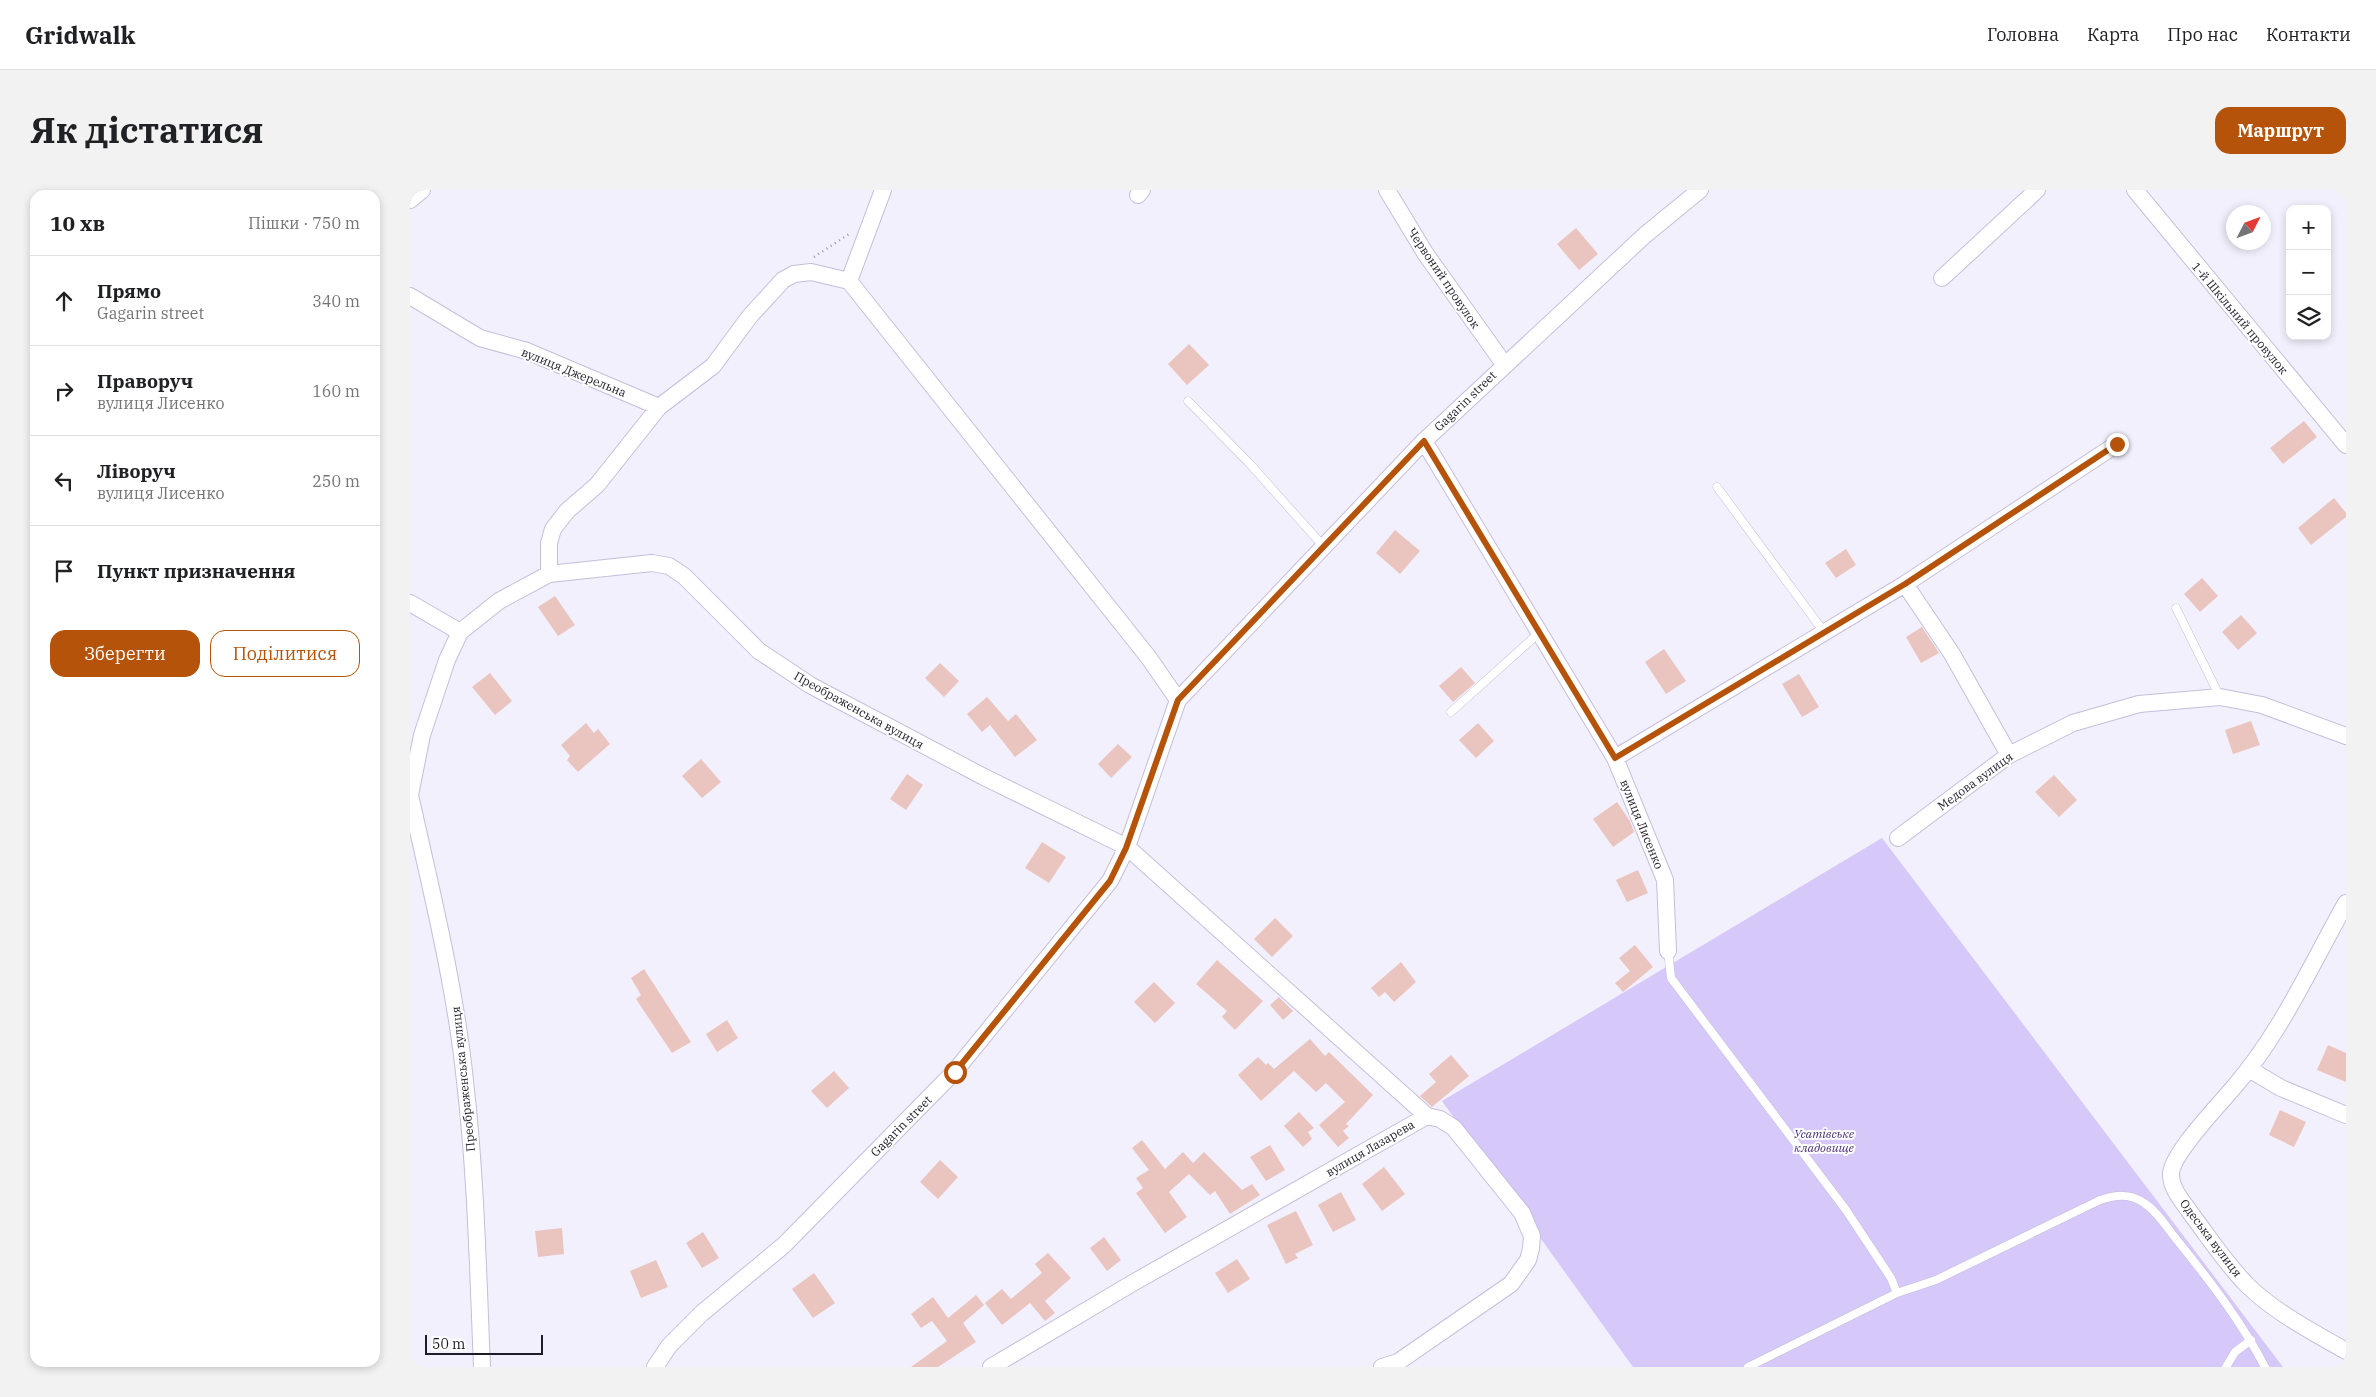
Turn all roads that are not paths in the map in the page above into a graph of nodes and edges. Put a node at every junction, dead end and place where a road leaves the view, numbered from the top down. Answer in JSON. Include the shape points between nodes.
{"nodes":[{"id":1,"x":422,"y":190,"type":"edge"},
{"id":2,"x":883,"y":190,"type":"edge"},
{"id":3,"x":1387,"y":190,"type":"edge"},
{"id":4,"x":1700,"y":190,"type":"edge"},
{"id":5,"x":2037,"y":190,"type":"edge"},
{"id":6,"x":2135,"y":190,"type":"edge"},
{"id":7,"x":410,"y":200,"type":"edge"},
{"id":8,"x":1942,"y":278,"type":"dead end"},
{"id":9,"x":850,"y":282,"type":"junction"},
{"id":10,"x":410,"y":296,"type":"edge"},
{"id":11,"x":1504,"y":364,"type":"junction"},
{"id":12,"x":1188,"y":401,"type":"dead end"},
{"id":13,"x":659,"y":407,"type":"junction"},
{"id":14,"x":1424,"y":441,"type":"junction"},
{"id":15,"x":2117,"y":444,"type":"dead end"},
{"id":16,"x":2346,"y":446,"type":"edge"},
{"id":17,"x":1717,"y":487,"type":"dead end"},
{"id":18,"x":1324,"y":547,"type":"junction"},
{"id":19,"x":549,"y":574,"type":"junction"},
{"id":20,"x":1905,"y":584,"type":"junction"},
{"id":21,"x":410,"y":603,"type":"edge"},
{"id":22,"x":2176,"y":608,"type":"dead end"},
{"id":23,"x":460,"y":632,"type":"junction"},
{"id":24,"x":1540,"y":632,"type":"junction"},
{"id":25,"x":1824,"y":632,"type":"junction"},
{"id":26,"x":2220,"y":697,"type":"junction"},
{"id":27,"x":1178,"y":700,"type":"junction"},
{"id":28,"x":1451,"y":712,"type":"dead end"},
{"id":29,"x":2346,"y":736,"type":"edge"},
{"id":30,"x":2009,"y":755,"type":"junction"},
{"id":31,"x":1615,"y":758,"type":"junction"},
{"id":32,"x":410,"y":795,"type":"edge"},
{"id":33,"x":1898,"y":838,"type":"dead end"},
{"id":34,"x":1126,"y":848,"type":"junction"},
{"id":35,"x":2344,"y":910,"type":"edge"},
{"id":36,"x":1668,"y":951,"type":"joint"},
{"id":37,"x":2249,"y":1069,"type":"junction"},
{"id":38,"x":2346,"y":1115,"type":"edge"},
{"id":39,"x":1427,"y":1116,"type":"junction"},
{"id":40,"x":1897,"y":1293,"type":"junction"},
{"id":41,"x":2251,"y":1340,"type":"junction"},
{"id":42,"x":2346,"y":1351,"type":"edge"},
{"id":43,"x":482,"y":1367,"type":"edge"},
{"id":44,"x":655,"y":1367,"type":"edge"},
{"id":45,"x":991,"y":1367,"type":"edge"},
{"id":46,"x":1382,"y":1367,"type":"edge"},
{"id":47,"x":1748,"y":1367,"type":"edge"},
{"id":48,"x":2226,"y":1367,"type":"edge"},
{"id":49,"x":2265,"y":1367,"type":"edge"}],
"edges":[{"from":1,"to":7,"type":"street"},
{"from":2,"to":9,"type":"street"},
{"from":3,"to":11,"type":"street","name":"Червоний провулок","via":[[1425,253]]},
{"from":4,"to":11,"type":"street","name":"Gagarin street","via":[[1645,235]]},
{"from":5,"to":8,"type":"street"},
{"from":6,"to":16,"type":"street","name":"1-й Шкільний провулок"},
{"from":9,"to":13,"type":"street","via":[[810,272],[794,274],[783,280],[750,316],[713,366]]},
{"from":9,"to":27,"type":"street","via":[[1149,658]]},
{"from":10,"to":13,"type":"street","name":"вулиця Джерельна","via":[[480,338],[527,351]]},
{"from":11,"to":14,"type":"street","name":"Gagarin street"},
{"from":12,"to":18,"type":"lane"},
{"from":13,"to":19,"type":"street","via":[[597,485],[553,529],[549,543]]},
{"from":14,"to":18,"type":"street","name":"Gagarin street"},
{"from":14,"to":24,"type":"street","name":"вулиця Лисенко"},
{"from":15,"to":20,"type":"street"},
{"from":17,"to":25,"type":"lane"},
{"from":18,"to":27,"type":"street","name":"Gagarin street"},
{"from":19,"to":23,"type":"street","name":"Преображенська вулиця","via":[[499,601]]},
{"from":19,"to":34,"type":"street","name":"Преображенська вулиця","via":[[652,564],[669,566],[684,576],[759,651],[810,685]]},
{"from":20,"to":25,"type":"street"},
{"from":20,"to":30,"type":"street","via":[[1952,654]]},
{"from":21,"to":23,"type":"street"},
{"from":22,"to":26,"type":"lane"},
{"from":23,"to":32,"type":"street","name":"Преображенська вулиця","via":[[447,660],[422,735]]},
{"from":24,"to":28,"type":"lane"},
{"from":24,"to":31,"type":"street","name":"вулиця Лисенко"},
{"from":25,"to":31,"type":"street"},
{"from":26,"to":29,"type":"street","name":"Медова вулиця","via":[[2262,705]]},
{"from":26,"to":30,"type":"street","name":"Медова вулиця","via":[[2139,704],[2073,723]]},
{"from":27,"to":34,"type":"street","name":"Gagarin street"},
{"from":30,"to":33,"type":"street","name":"Медова вулиця"},
{"from":31,"to":36,"type":"street","name":"вулиця Лисенко","via":[[1665,880]]},
{"from":32,"to":43,"type":"street","name":"Преображенська вулиця","via":[[453,993],[466,1081]]},
{"from":34,"to":39,"type":"street","name":"вулиця Лазарева"},
{"from":34,"to":44,"type":"street","name":"Gagarin street","via":[[1110,881],[955,1072],[784,1245],[702,1313],[669,1346]]},
{"from":35,"to":37,"type":"street","via":[[2270,1040]]},
{"from":36,"to":40,"type":"lane","via":[[1671,978],[1846,1210],[1892,1278]]},
{"from":37,"to":38,"type":"street","via":[[2281,1088]]},
{"from":37,"to":42,"type":"street","name":"Одеська вулиця","via":[[2199,1127],[2174,1162],[2170,1175],[2176,1191],[2248,1286],[2277,1310]]},
{"from":39,"to":45,"type":"street","name":"вулиця Лазарева"},
{"from":39,"to":46,"type":"street","via":[[1440,1119],[1454,1128],[1522,1213],[1532,1236],[1531,1249],[1528,1260],[1511,1284],[1398,1362]]},
{"from":40,"to":41,"type":"lane","via":[[1936,1280],[2100,1200],[2118,1195],[2130,1196],[2145,1203],[2171,1232]]},
{"from":40,"to":47,"type":"lane"},
{"from":41,"to":48,"type":"lane","via":[[2235,1352]]},
{"from":41,"to":49,"type":"lane"}]}
